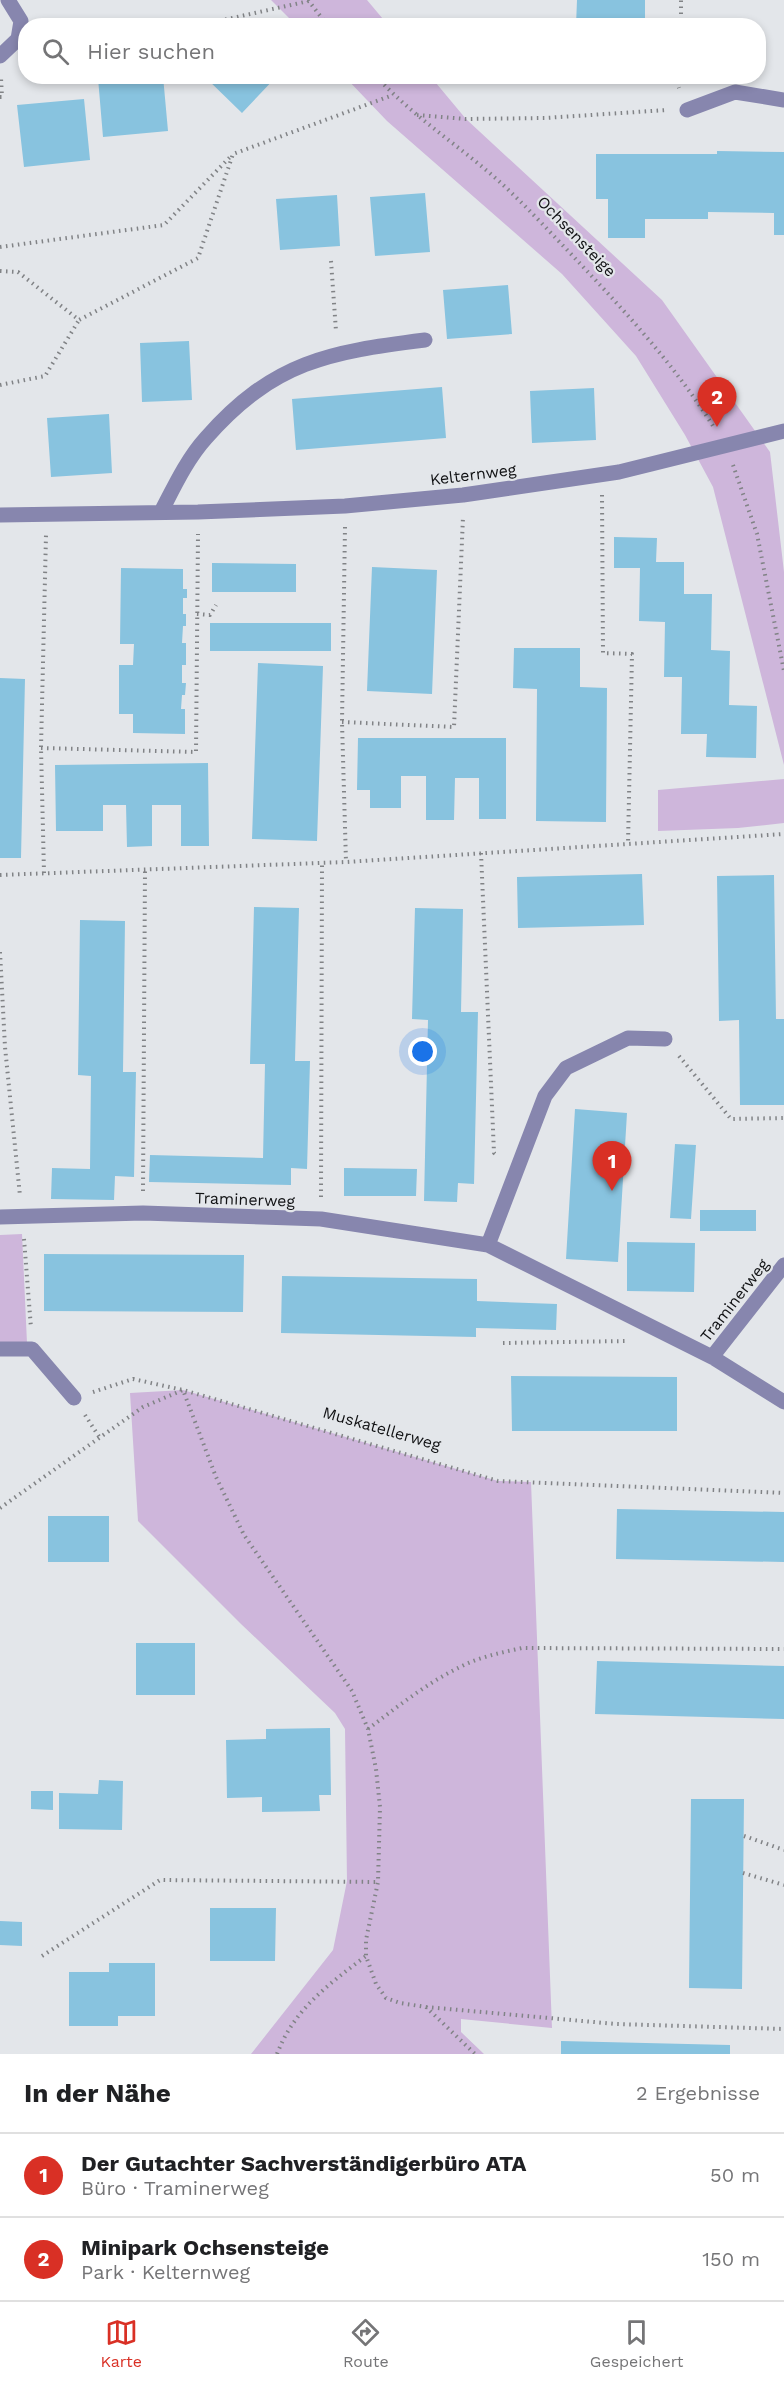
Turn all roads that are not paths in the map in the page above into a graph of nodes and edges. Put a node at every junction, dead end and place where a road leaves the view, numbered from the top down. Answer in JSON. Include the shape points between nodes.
{"nodes":[{"id":1,"x":8,"y":0,"type":"edge"},
{"id":2,"x":19,"y":18,"type":"edge"},
{"id":3,"x":18,"y":41,"type":"edge"},
{"id":4,"x":0,"y":56,"type":"edge"},
{"id":5,"x":784,"y":100,"type":"edge"},
{"id":6,"x":687,"y":110,"type":"road end"},
{"id":7,"x":425,"y":340,"type":"dead end"},
{"id":8,"x":784,"y":431,"type":"edge"},
{"id":9,"x":161,"y":512,"type":"junction"},
{"id":10,"x":0,"y":515,"type":"edge"},
{"id":11,"x":665,"y":1039,"type":"road end"},
{"id":12,"x":0,"y":1217,"type":"edge"},
{"id":13,"x":488,"y":1245,"type":"junction"},
{"id":14,"x":784,"y":1265,"type":"edge"},
{"id":15,"x":0,"y":1349,"type":"edge"},
{"id":16,"x":712,"y":1357,"type":"junction"},
{"id":17,"x":74,"y":1398,"type":"road end"},
{"id":18,"x":784,"y":1402,"type":"edge"}],
"edges":[{"from":1,"to":2,"type":"street"},
{"from":3,"to":4,"type":"street"},
{"from":5,"to":6,"type":"street","via":[[735,92]]},
{"from":7,"to":9,"type":"street","via":[[338,353],[301,364],[266,383],[205,438]]},
{"from":8,"to":9,"type":"street","name":"Kelternweg","via":[[619,472],[463,495],[345,506]]},
{"from":9,"to":10,"type":"street","name":"Kelternweg"},
{"from":11,"to":13,"type":"street","via":[[628,1038],[566,1068],[545,1096]]},
{"from":12,"to":13,"type":"street","name":"Traminerweg","via":[[142,1213],[321,1219]]},
{"from":13,"to":16,"type":"street","name":"Traminerweg"},
{"from":14,"to":16,"type":"street","name":"Traminerweg"},
{"from":15,"to":17,"type":"street","via":[[32,1349]]},
{"from":16,"to":18,"type":"street","name":"Traminerweg"}]}
